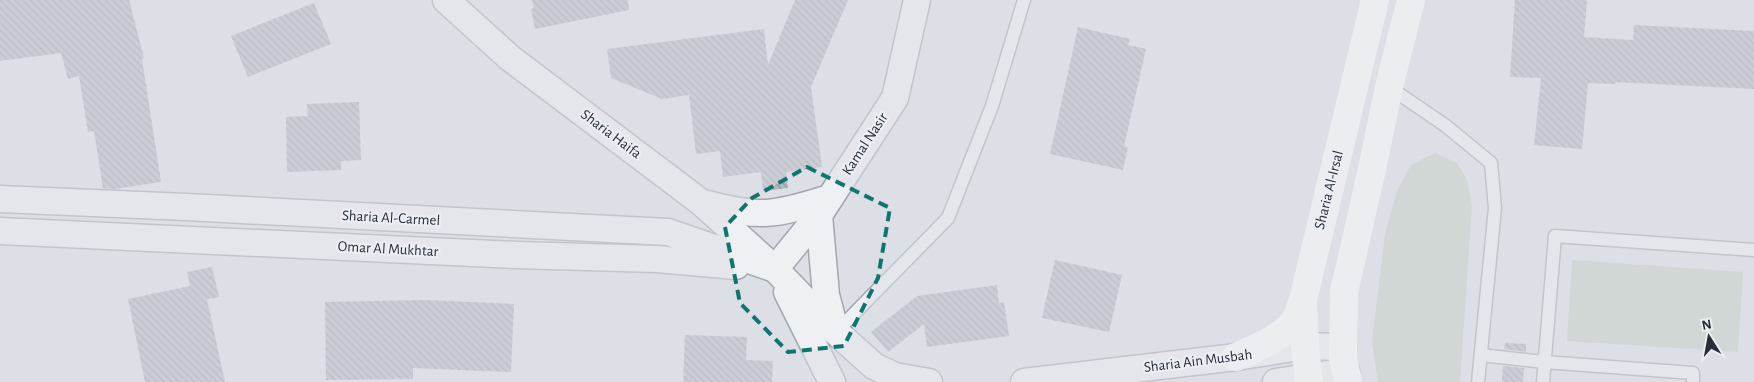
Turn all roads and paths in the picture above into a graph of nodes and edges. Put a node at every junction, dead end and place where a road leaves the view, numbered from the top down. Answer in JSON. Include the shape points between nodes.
{"nodes":[{"id":1,"x":446,"y":0,"type":"edge"},
{"id":2,"x":917,"y":0,"type":"edge"},
{"id":3,"x":1024,"y":0,"type":"edge"},
{"id":4,"x":1375,"y":0,"type":"edge"},
{"id":5,"x":1411,"y":0,"type":"edge"},
{"id":6,"x":1389,"y":87,"type":"junction"},
{"id":7,"x":673,"y":181,"type":"junction"},
{"id":8,"x":0,"y":199,"type":"edge"},
{"id":9,"x":702,"y":203,"type":"junction"},
{"id":10,"x":824,"y":206,"type":"junction"},
{"id":11,"x":0,"y":231,"type":"edge"},
{"id":12,"x":668,"y":232,"type":"junction"},
{"id":13,"x":1754,"y":250,"type":"edge"},
{"id":14,"x":775,"y":269,"type":"junction"},
{"id":15,"x":1303,"y":300,"type":"junction"},
{"id":16,"x":836,"y":332,"type":"junction"},
{"id":17,"x":1305,"y":346,"type":"junction"},
{"id":18,"x":1481,"y":355,"type":"junction"},
{"id":19,"x":1236,"y":356,"type":"junction"},
{"id":20,"x":1544,"y":362,"type":"junction"},
{"id":21,"x":1345,"y":367,"type":"edge"},
{"id":22,"x":1309,"y":380,"type":"edge"},
{"id":23,"x":832,"y":382,"type":"edge"},
{"id":24,"x":929,"y":382,"type":"edge"},
{"id":25,"x":1024,"y":382,"type":"edge"},
{"id":26,"x":1276,"y":382,"type":"edge"},
{"id":27,"x":1478,"y":382,"type":"edge"},
{"id":28,"x":1543,"y":382,"type":"edge"},
{"id":29,"x":1693,"y":382,"type":"edge"}],
"edges":[{"from":1,"to":7,"type":"street","name":"Sharia Haifa","via":[[510,58]]},
{"from":2,"to":10,"type":"street","name":"Kamal Nasir","via":[[895,98]]},
{"from":3,"to":16,"type":"lane","via":[[992,106],[948,218]]},
{"from":4,"to":15,"type":"main road","name":"Sharia Al-Irsal"},
{"from":5,"to":6,"type":"main road"},
{"from":6,"to":18,"type":"lane","via":[[1446,126],[1491,163],[1495,208]]},
{"from":6,"to":21,"type":"main road","via":[[1344,292]]},
{"from":7,"to":9,"type":"street","name":"Sharia Haifa"},
{"from":7,"to":12,"type":"street","via":[[684,210]]},
{"from":8,"to":12,"type":"street","name":"Sharia Al-Carmel"},
{"from":9,"to":10,"type":"street","via":[[764,213]]},
{"from":9,"to":14,"type":"street","name":"Sharia Haifa"},
{"from":10,"to":14,"type":"street","name":"Kamal Nasir"},
{"from":10,"to":16,"type":"street","via":[[826,295]]},
{"from":11,"to":14,"type":"street","name":"Omar Al Mukhtar","via":[[657,259]]},
{"from":12,"to":14,"type":"street","name":"Sharia Al-Carmel"},
{"from":13,"to":20,"type":"lane","via":[[1554,236]]},
{"from":14,"to":16,"type":"street","name":"Sharia Haifa"},
{"from":14,"to":23,"type":"street"},
{"from":15,"to":17,"type":"main road","name":"Sharia Al-Irsal"},
{"from":15,"to":19,"type":"main road","via":[[1297,316],[1277,336]]},
{"from":16,"to":24,"type":"street","name":"Sharia Haifa","via":[[874,366],[896,376]]},
{"from":17,"to":19,"type":"street","name":"Sharia Ain Musbah"},
{"from":17,"to":21,"type":"street","name":"Sharia Ain Musbah"},
{"from":17,"to":22,"type":"main road","name":"Sharia Al-Irsal"},
{"from":18,"to":20,"type":"lane"},
{"from":18,"to":27,"type":"lane"},
{"from":19,"to":25,"type":"street","name":"Sharia Ain Musbah"},
{"from":20,"to":28,"type":"lane"},
{"from":20,"to":29,"type":"lane","via":[[1693,373]]},
{"from":21,"to":22,"type":"street"},
{"from":22,"to":26,"type":"street"}]}
